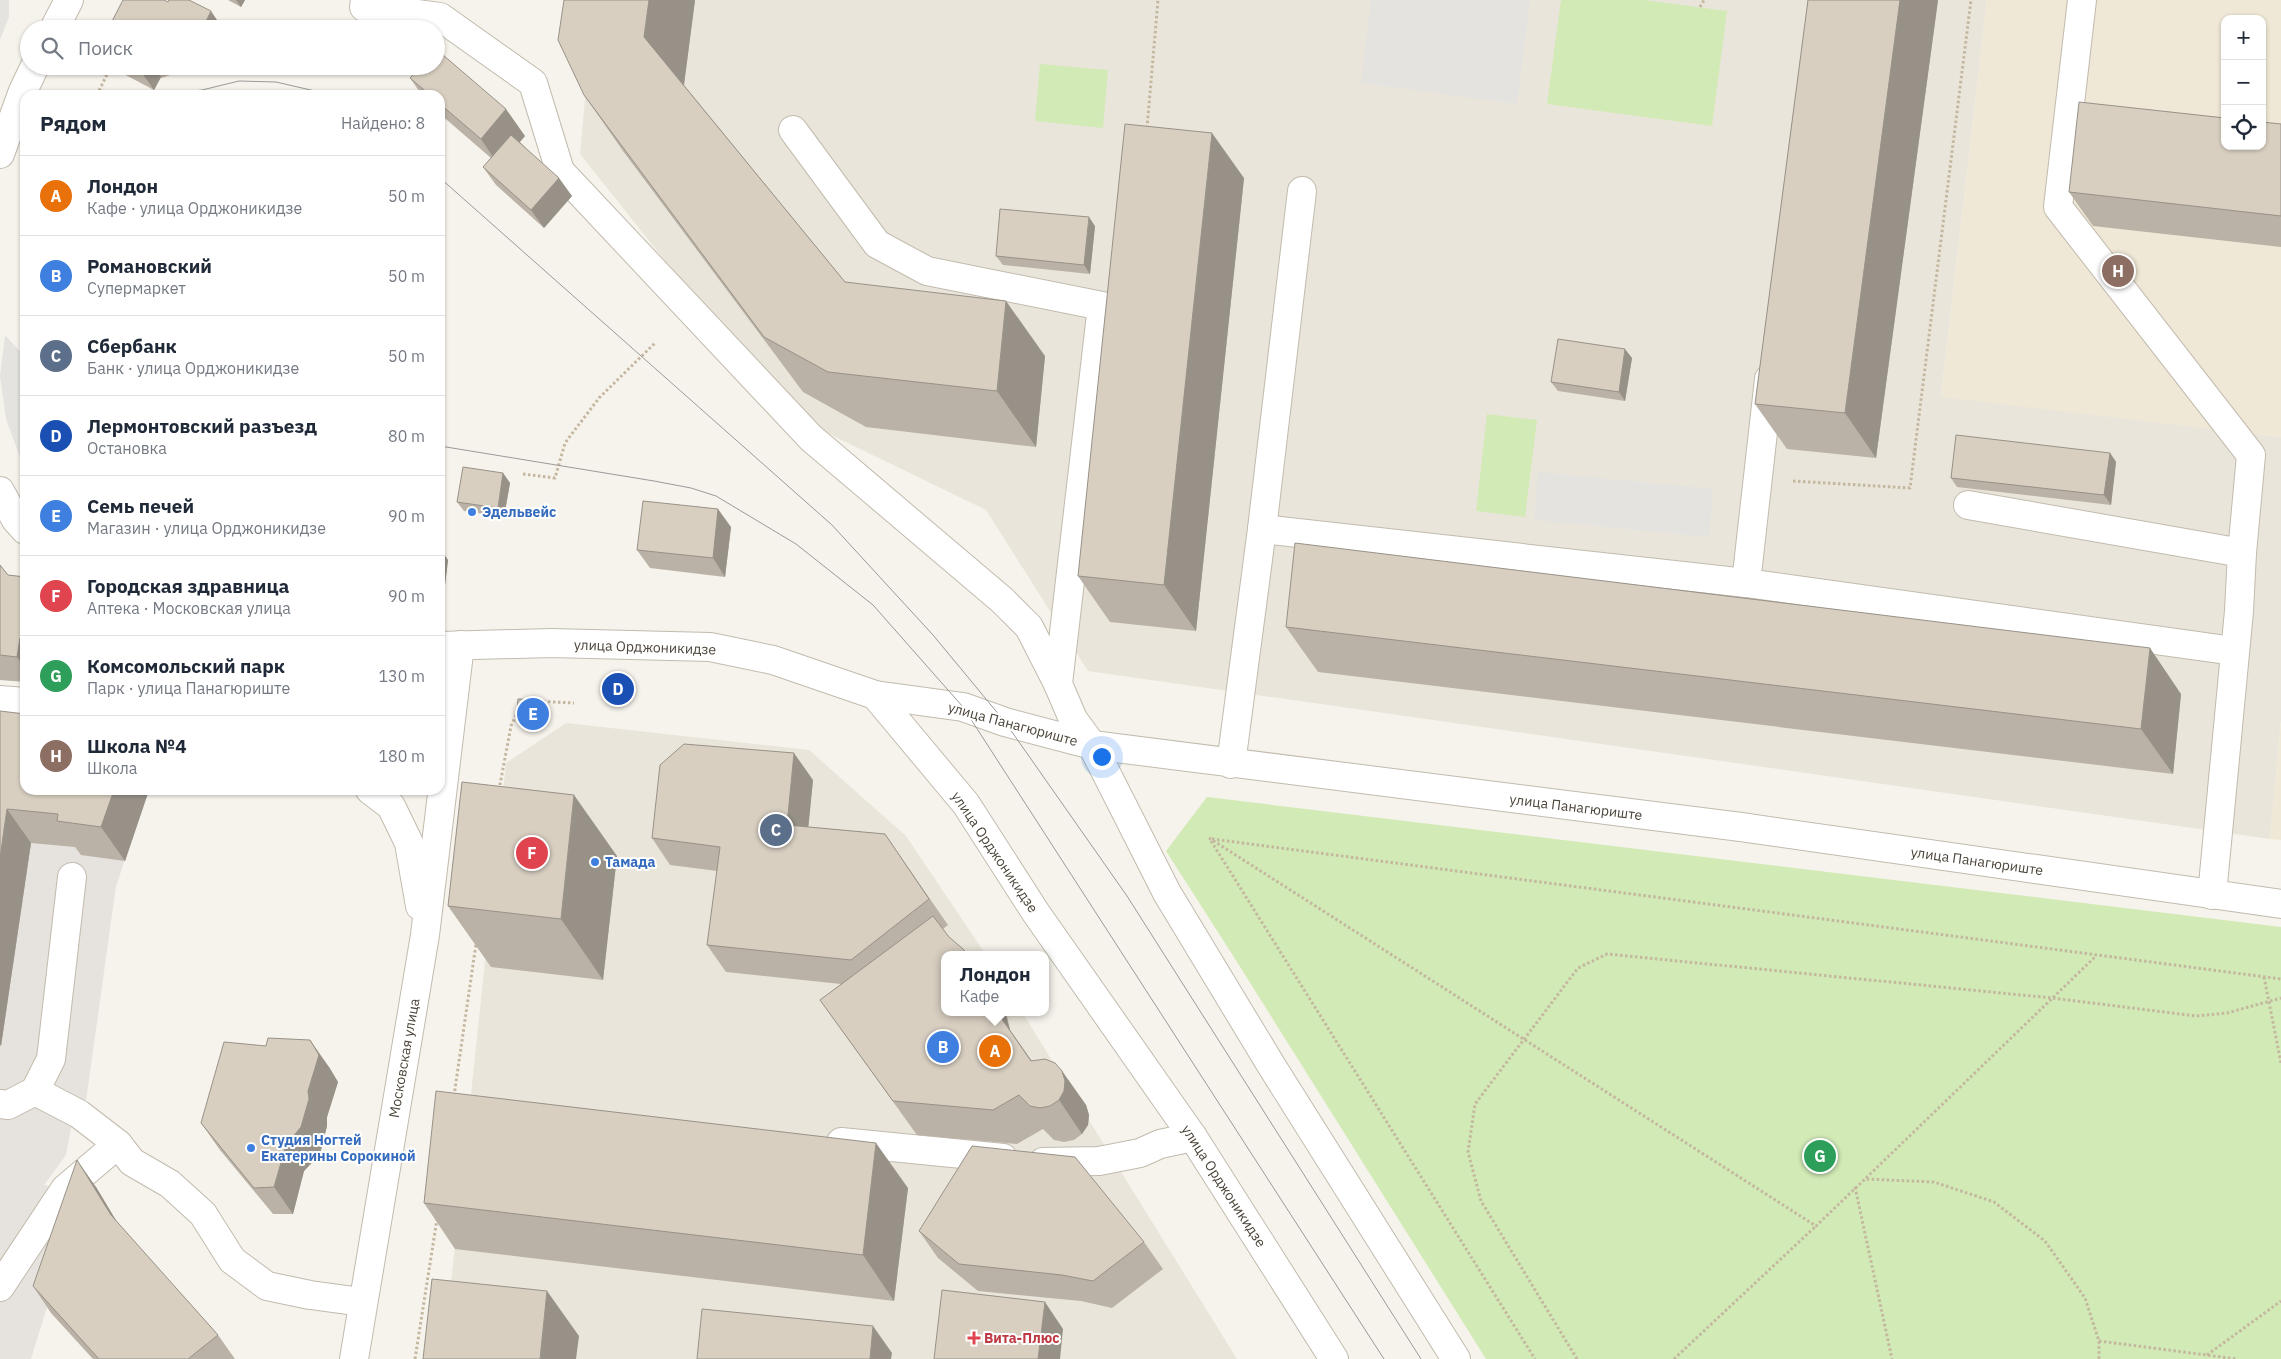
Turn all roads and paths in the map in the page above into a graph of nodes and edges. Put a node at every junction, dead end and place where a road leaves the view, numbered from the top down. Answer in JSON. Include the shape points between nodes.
{"nodes":[{"id":1,"x":69,"y":0,"type":"edge"},
{"id":2,"x":365,"y":0,"type":"edge"},
{"id":3,"x":1158,"y":0,"type":"edge"},
{"id":4,"x":1704,"y":0,"type":"edge"},
{"id":5,"x":1971,"y":0,"type":"edge"},
{"id":6,"x":2082,"y":0,"type":"edge"},
{"id":7,"x":1700,"y":8,"type":"dead end"},
{"id":8,"x":59,"y":20,"type":"edge"},
{"id":9,"x":444,"y":20,"type":"edge"},
{"id":10,"x":445,"y":21,"type":"edge"},
{"id":11,"x":31,"y":75,"type":"edge"},
{"id":12,"x":107,"y":75,"type":"edge"},
{"id":13,"x":23,"y":90,"type":"edge"},
{"id":14,"x":99,"y":90,"type":"edge"},
{"id":15,"x":20,"y":99,"type":"edge"},
{"id":16,"x":793,"y":130,"type":"dead end"},
{"id":17,"x":1146,"y":134,"type":"edge"},
{"id":18,"x":0,"y":154,"type":"edge"},
{"id":19,"x":1302,"y":191,"type":"dead end"},
{"id":20,"x":655,"y":343,"type":"dead end"},
{"id":21,"x":1772,"y":351,"type":"edge"},
{"id":22,"x":524,"y":474,"type":"dead end"},
{"id":23,"x":1757,"y":478,"type":"junction"},
{"id":24,"x":0,"y":491,"type":"edge"},
{"id":25,"x":1968,"y":505,"type":"dead end"},
{"id":26,"x":20,"y":524,"type":"edge"},
{"id":27,"x":1262,"y":529,"type":"junction"},
{"id":28,"x":2242,"y":553,"type":"junction"},
{"id":29,"x":1746,"y":583,"type":"junction"},
{"id":30,"x":450,"y":645,"type":"edge"},
{"id":31,"x":2234,"y":651,"type":"junction"},
{"id":32,"x":1058,"y":684,"type":"junction"},
{"id":33,"x":875,"y":696,"type":"junction"},
{"id":34,"x":0,"y":700,"type":"edge"},
{"id":35,"x":20,"y":702,"type":"edge"},
{"id":36,"x":526,"y":702,"type":"edge"},
{"id":37,"x":445,"y":703,"type":"edge"},
{"id":38,"x":574,"y":703,"type":"dead end"},
{"id":39,"x":520,"y":708,"type":"edge"},
{"id":40,"x":1092,"y":745,"type":"junction"},
{"id":41,"x":1231,"y":764,"type":"junction"},
{"id":42,"x":377,"y":795,"type":"edge"},
{"id":43,"x":437,"y":795,"type":"edge"},
{"id":44,"x":497,"y":798,"type":"edge"},
{"id":45,"x":1209,"y":838,"type":"junction"},
{"id":46,"x":72,"y":877,"type":"dead end"},
{"id":47,"x":2212,"y":895,"type":"junction"},
{"id":48,"x":2281,"y":904,"type":"edge"},
{"id":49,"x":425,"y":935,"type":"junction"},
{"id":50,"x":478,"y":937,"type":"edge"},
{"id":51,"x":2095,"y":956,"type":"junction"},
{"id":52,"x":2264,"y":977,"type":"junction"},
{"id":53,"x":2281,"y":979,"type":"edge"},
{"id":54,"x":2052,"y":998,"type":"junction"},
{"id":55,"x":2281,"y":998,"type":"edge"},
{"id":56,"x":2269,"y":1002,"type":"junction"},
{"id":57,"x":1524,"y":1038,"type":"junction"},
{"id":58,"x":2281,"y":1063,"type":"edge"},
{"id":59,"x":35,"y":1091,"type":"junction"},
{"id":60,"x":454,"y":1102,"type":"edge"},
{"id":61,"x":0,"y":1104,"type":"edge"},
{"id":62,"x":1193,"y":1137,"type":"junction"},
{"id":63,"x":818,"y":1140,"type":"edge"},
{"id":64,"x":118,"y":1144,"type":"junction"},
{"id":65,"x":1865,"y":1179,"type":"junction"},
{"id":66,"x":1855,"y":1187,"type":"junction"},
{"id":67,"x":438,"y":1210,"type":"edge"},
{"id":68,"x":1816,"y":1226,"type":"junction"},
{"id":69,"x":0,"y":1287,"type":"edge"},
{"id":70,"x":2281,"y":1301,"type":"edge"},
{"id":71,"x":362,"y":1302,"type":"junction"},
{"id":72,"x":2099,"y":1341,"type":"junction"},
{"id":73,"x":2207,"y":1355,"type":"junction"},
{"id":74,"x":354,"y":1359,"type":"edge"},
{"id":75,"x":414,"y":1359,"type":"edge"},
{"id":76,"x":1334,"y":1359,"type":"edge"},
{"id":77,"x":1456,"y":1359,"type":"edge"},
{"id":78,"x":1535,"y":1359,"type":"edge"},
{"id":79,"x":1577,"y":1359,"type":"edge"},
{"id":80,"x":1674,"y":1359,"type":"edge"},
{"id":81,"x":1894,"y":1359,"type":"edge"},
{"id":82,"x":2099,"y":1359,"type":"edge"},
{"id":83,"x":2237,"y":1359,"type":"edge"}],
"edges":[{"from":1,"to":8,"type":"street"},
{"from":2,"to":9,"type":"street","via":[[364,7]]},
{"from":3,"to":17,"type":"path"},
{"from":4,"to":7,"type":"path"},
{"from":5,"to":23,"type":"path","via":[[1910,488]]},
{"from":6,"to":28,"type":"street","via":[[2058,207],[2251,455]]},
{"from":10,"to":32,"type":"street","via":[[533,84],[560,171],[811,438],[1002,600],[1029,627]]},
{"from":11,"to":13,"type":"street"},
{"from":12,"to":14,"type":"path"},
{"from":15,"to":18,"type":"street"},
{"from":16,"to":32,"type":"street","via":[[877,244],[927,271],[1102,306]]},
{"from":19,"to":27,"type":"street"},
{"from":20,"to":22,"type":"path","via":[[599,398],[565,443],[556,478]]},
{"from":21,"to":23,"type":"street"},
{"from":23,"to":29,"type":"street"},
{"from":24,"to":26,"type":"street"},
{"from":25,"to":28,"type":"street"},
{"from":27,"to":29,"type":"street"},
{"from":27,"to":41,"type":"street"},
{"from":28,"to":31,"type":"street"},
{"from":29,"to":31,"type":"street"},
{"from":30,"to":33,"type":"street","name":"улица Орджоникидзе","via":[[551,643],[710,647],[773,660]]},
{"from":30,"to":37,"type":"street","name":"Московская улица"},
{"from":31,"to":47,"type":"street"},
{"from":32,"to":40,"type":"street","via":[[1073,719]]},
{"from":33,"to":40,"type":"street","name":"улица Панагюриште","via":[[963,707],[1005,722]]},
{"from":33,"to":62,"type":"street","name":"улица Орджоникидзе","via":[[966,804],[1036,913]]},
{"from":34,"to":35,"type":"street"},
{"from":36,"to":38,"type":"path"},
{"from":39,"to":44,"type":"path","via":[[511,726]]},
{"from":40,"to":41,"type":"street","name":"улица Панагюриште"},
{"from":40,"to":77,"type":"street","via":[[1167,893]]},
{"from":41,"to":47,"type":"street","name":"улица Панагюриште","via":[[1741,827]]},
{"from":42,"to":49,"type":"street","name":"Московская улица","via":[[391,806],[409,843]]},
{"from":43,"to":49,"type":"street","name":"Московская улица"},
{"from":45,"to":51,"type":"path"},
{"from":45,"to":57,"type":"path"},
{"from":45,"to":78,"type":"path"},
{"from":46,"to":59,"type":"street","via":[[50,1059]]},
{"from":47,"to":48,"type":"street","name":"улица Панагюриште"},
{"from":49,"to":71,"type":"street","name":"Московская улица"},
{"from":50,"to":60,"type":"path"},
{"from":51,"to":52,"type":"path"},
{"from":51,"to":54,"type":"path"},
{"from":52,"to":53,"type":"path"},
{"from":52,"to":56,"type":"path"},
{"from":54,"to":56,"type":"path","via":[[2196,1016],[2227,1013]]},
{"from":54,"to":57,"type":"path","via":[[1606,954],[1578,968]]},
{"from":54,"to":65,"type":"path"},
{"from":55,"to":56,"type":"path"},
{"from":56,"to":58,"type":"path"},
{"from":57,"to":68,"type":"path"},
{"from":57,"to":79,"type":"path","via":[[1475,1104],[1468,1152],[1480,1201]]},
{"from":59,"to":61,"type":"street","via":[[8,1105]]},
{"from":59,"to":64,"type":"street","via":[[78,1114]]},
{"from":62,"to":63,"type":"street","via":[[1099,1162],[1044,1162]]},
{"from":62,"to":76,"type":"street","name":"улица Орджоникидзе"},
{"from":64,"to":69,"type":"street","via":[[65,1189]]},
{"from":64,"to":71,"type":"street","via":[[132,1162],[170,1184],[203,1214],[232,1260],[267,1286],[310,1296]]},
{"from":65,"to":66,"type":"path"},
{"from":65,"to":72,"type":"path","via":[[1934,1182],[1994,1202],[2045,1241],[2085,1298]]},
{"from":66,"to":68,"type":"path"},
{"from":66,"to":81,"type":"path"},
{"from":67,"to":75,"type":"path"},
{"from":68,"to":80,"type":"path"},
{"from":70,"to":73,"type":"path"},
{"from":71,"to":74,"type":"street","name":"Московская улица"},
{"from":72,"to":73,"type":"path"},
{"from":72,"to":82,"type":"path"},
{"from":73,"to":83,"type":"path"}]}
